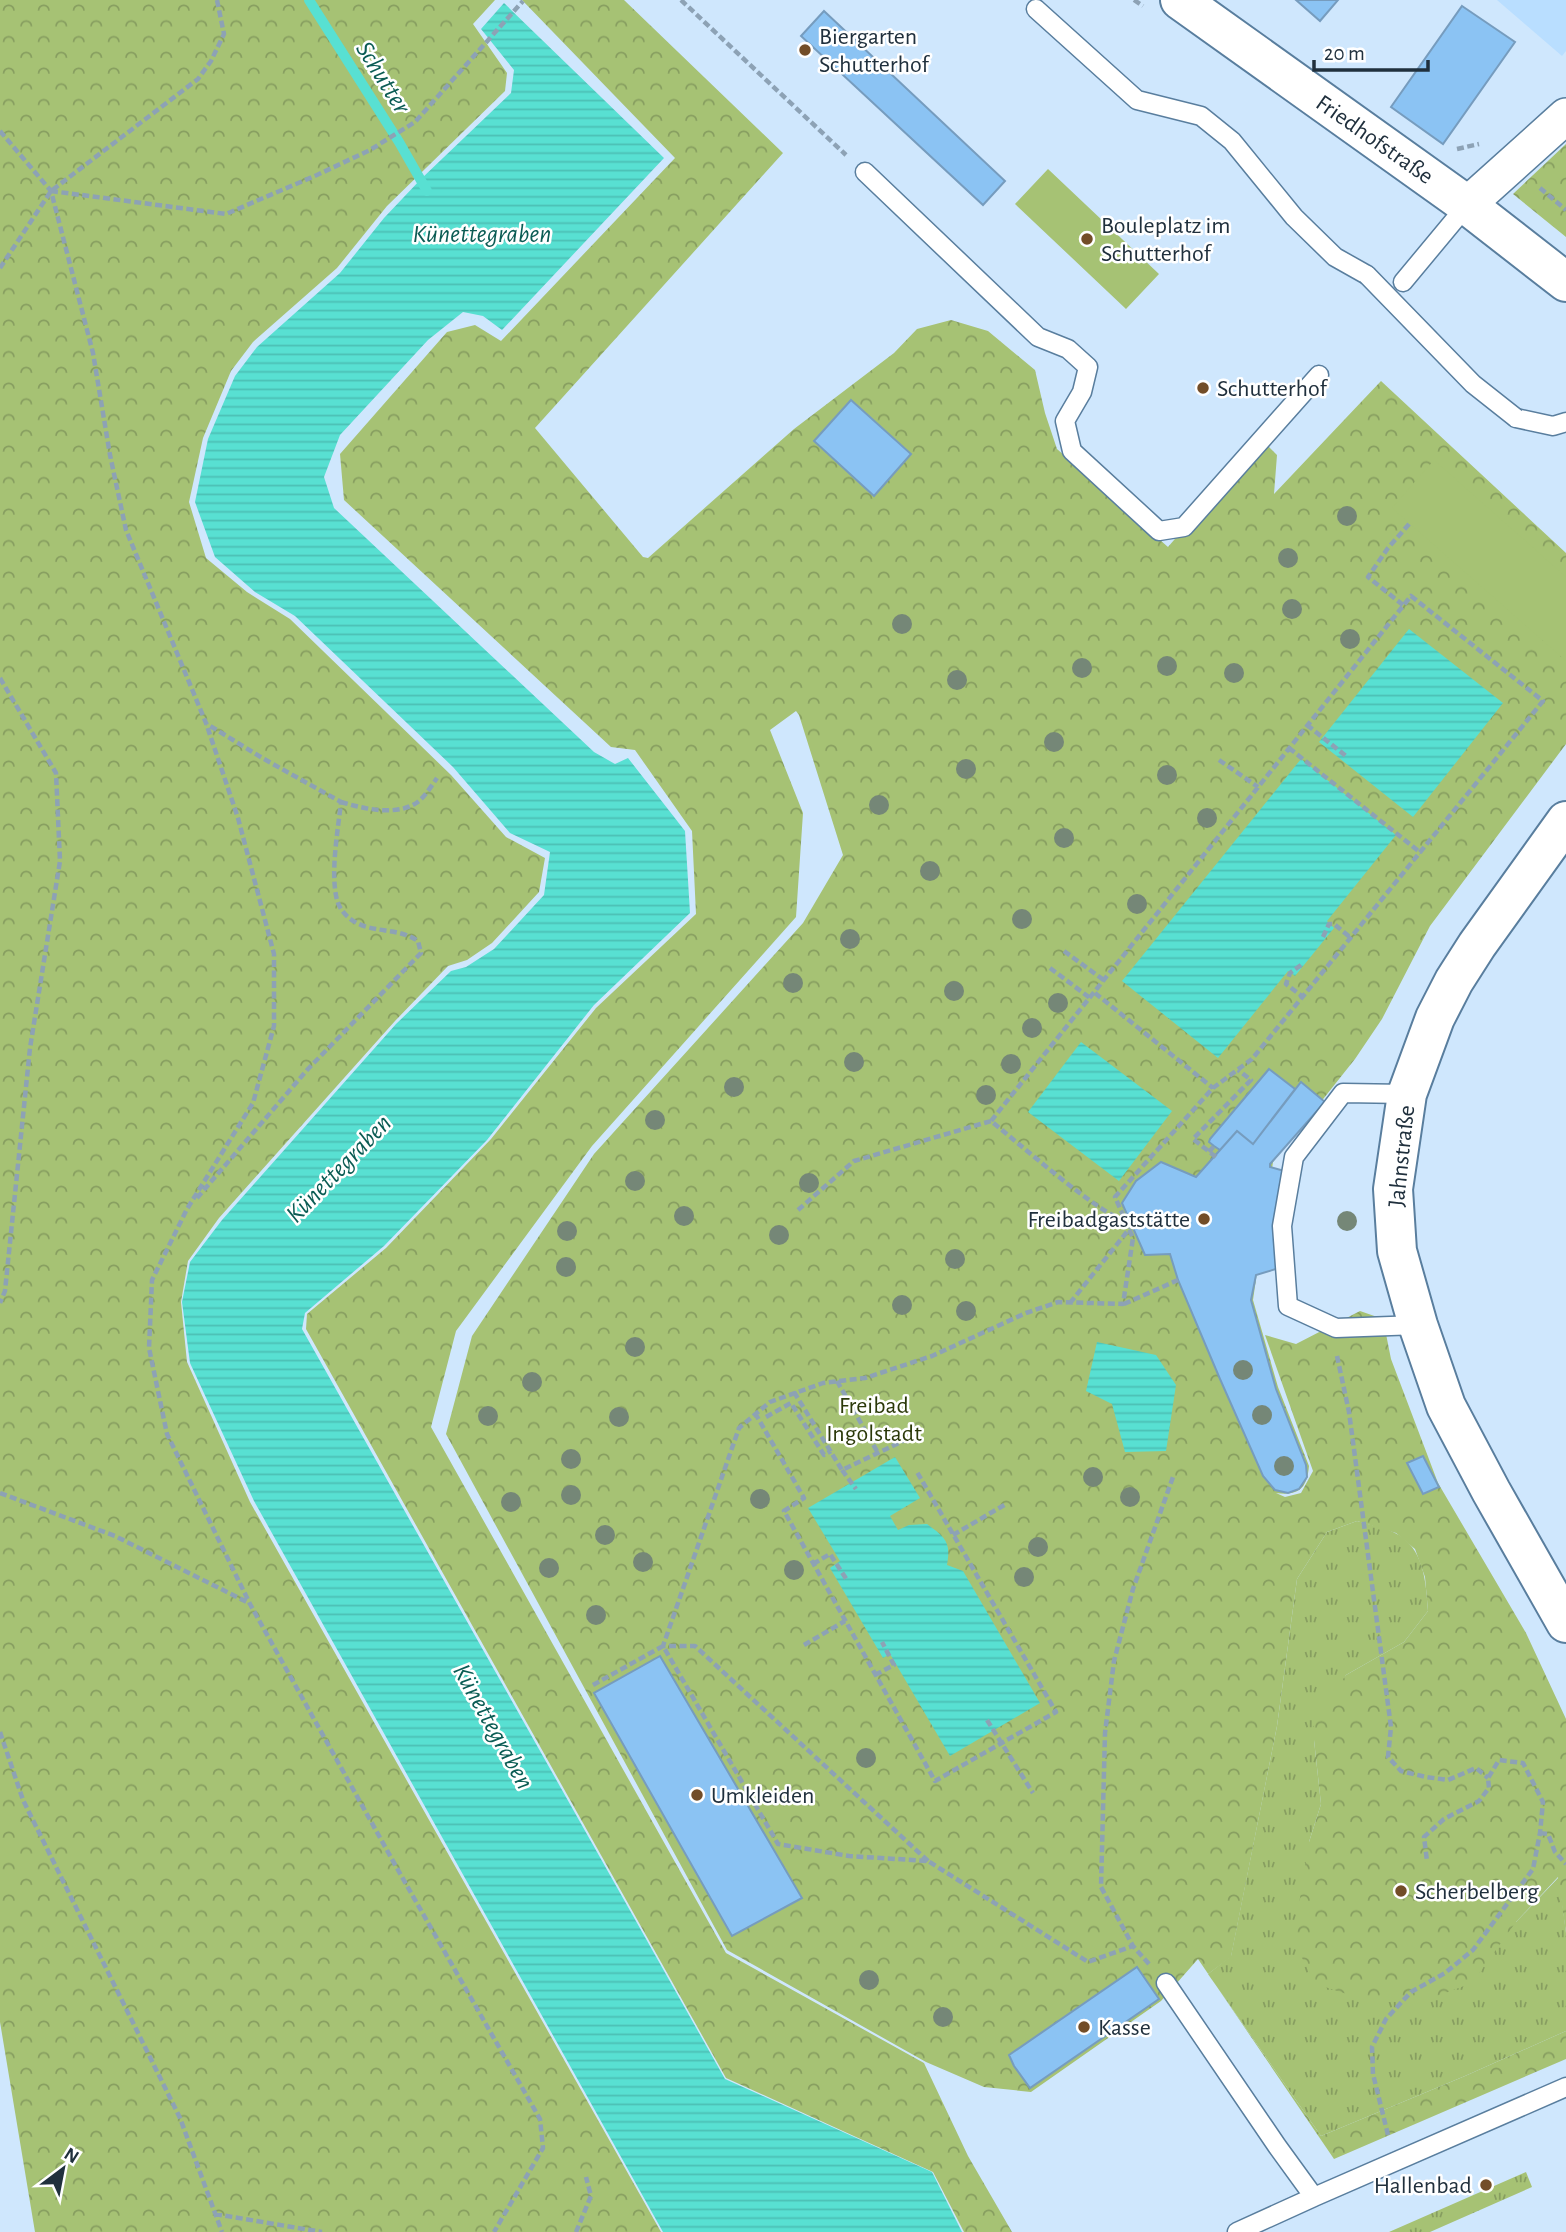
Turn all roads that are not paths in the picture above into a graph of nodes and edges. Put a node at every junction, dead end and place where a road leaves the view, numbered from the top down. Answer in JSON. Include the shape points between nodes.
{"nodes":[{"id":1,"x":1180,"y":0,"type":"edge"},
{"id":2,"x":1036,"y":9,"type":"dead end"},
{"id":3,"x":1566,"y":116,"type":"edge"},
{"id":4,"x":865,"y":172,"type":"road end"},
{"id":5,"x":1467,"y":205,"type":"junction"},
{"id":6,"x":1403,"y":282,"type":"dead end"},
{"id":7,"x":1566,"y":282,"type":"edge"},
{"id":8,"x":1319,"y":375,"type":"dead end"},
{"id":9,"x":1566,"y":422,"type":"edge"},
{"id":10,"x":1566,"y":821,"type":"edge"},
{"id":11,"x":1407,"y":1094,"type":"junction"},
{"id":12,"x":1418,"y":1325,"type":"junction"},
{"id":13,"x":1566,"y":1623,"type":"edge"},
{"id":14,"x":1166,"y":1983,"type":"road end"},
{"id":15,"x":1566,"y":2087,"type":"edge"},
{"id":16,"x":1314,"y":2197,"type":"junction"},
{"id":17,"x":1254,"y":2228,"type":"edge"},
{"id":18,"x":1237,"y":2232,"type":"edge"}],
"edges":[{"from":1,"to":5,"type":"street","name":"Friedhofstraße"},
{"from":2,"to":9,"type":"lane","bridge":true,"via":[[1138,100],[1202,116],[1232,141],[1335,257],[1367,275],[1473,384],[1516,418],[1553,426]]},
{"from":3,"to":5,"type":"street"},
{"from":4,"to":8,"type":"lane","via":[[1038,337],[1068,349],[1088,367],[1083,392],[1066,421],[1072,451],[1159,530],[1184,527]]},
{"from":5,"to":6,"type":"lane"},
{"from":5,"to":7,"type":"street","name":"Friedhofstraße"},
{"from":10,"to":11,"type":"street","name":"Jahnstraße","via":[[1454,981]]},
{"from":11,"to":12,"type":"street","name":"Jahnstraße","via":[[1393,1189],[1397,1251]]},
{"from":11,"to":12,"type":"lane","via":[[1343,1093],[1294,1157],[1282,1226],[1287,1306],[1336,1328]]},
{"from":12,"to":13,"type":"street","name":"Jahnstraße","via":[[1446,1406]]},
{"from":14,"to":16,"type":"lane"},
{"from":15,"to":16,"type":"lane"},
{"from":16,"to":17,"type":"lane"},
{"from":17,"to":18,"type":"lane"}]}
